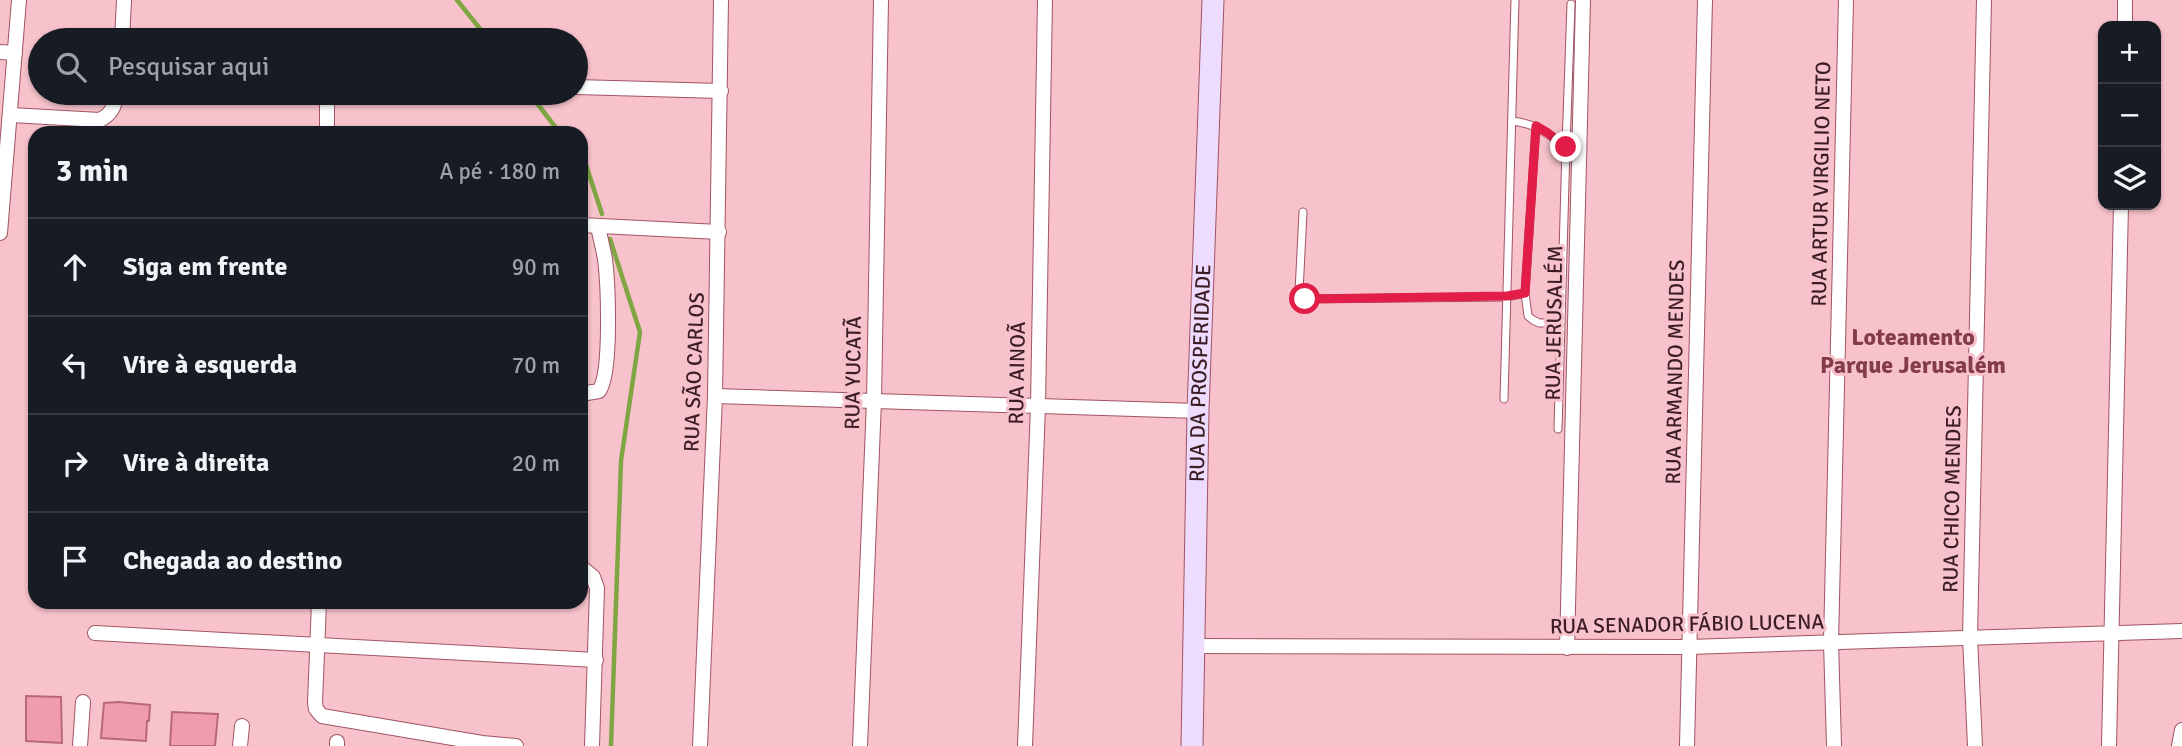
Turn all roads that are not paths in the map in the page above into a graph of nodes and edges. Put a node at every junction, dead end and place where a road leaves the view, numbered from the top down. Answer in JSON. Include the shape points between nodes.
{"nodes":[{"id":1,"x":19,"y":0,"type":"edge"},
{"id":2,"x":124,"y":0,"type":"edge"},
{"id":3,"x":721,"y":0,"type":"edge"},
{"id":4,"x":881,"y":0,"type":"edge"},
{"id":5,"x":1045,"y":0,"type":"edge"},
{"id":6,"x":1213,"y":0,"type":"edge"},
{"id":7,"x":1515,"y":0,"type":"edge"},
{"id":8,"x":1705,"y":0,"type":"edge"},
{"id":9,"x":1846,"y":0,"type":"edge"},
{"id":10,"x":1984,"y":0,"type":"edge"},
{"id":11,"x":2125,"y":0,"type":"edge"},
{"id":12,"x":1577,"y":2,"type":"edge"},
{"id":13,"x":2124,"y":21,"type":"edge"},
{"id":14,"x":123,"y":28,"type":"edge"},
{"id":15,"x":0,"y":52,"type":"edge"},
{"id":16,"x":15,"y":53,"type":"junction"},
{"id":17,"x":588,"y":87,"type":"edge"},
{"id":18,"x":721,"y":92,"type":"junction"},
{"id":19,"x":115,"y":105,"type":"edge"},
{"id":20,"x":327,"y":105,"type":"edge"},
{"id":21,"x":11,"y":115,"type":"junction"},
{"id":22,"x":1512,"y":121,"type":"junction"},
{"id":23,"x":327,"y":126,"type":"edge"},
{"id":24,"x":1536,"y":126,"type":"junction"},
{"id":25,"x":1566,"y":147,"type":"junction"},
{"id":26,"x":2121,"y":210,"type":"edge"},
{"id":27,"x":1303,"y":212,"type":"dead end"},
{"id":28,"x":588,"y":225,"type":"edge"},
{"id":29,"x":598,"y":226,"type":"junction"},
{"id":30,"x":719,"y":232,"type":"junction"},
{"id":31,"x":0,"y":233,"type":"edge"},
{"id":32,"x":1525,"y":293,"type":"junction"},
{"id":33,"x":1507,"y":296,"type":"junction"},
{"id":34,"x":1560,"y":323,"type":"junction"},
{"id":35,"x":588,"y":393,"type":"edge"},
{"id":36,"x":715,"y":396,"type":"junction"},
{"id":37,"x":1504,"y":399,"type":"dead end"},
{"id":38,"x":874,"y":401,"type":"junction"},
{"id":39,"x":1038,"y":406,"type":"junction"},
{"id":40,"x":1198,"y":411,"type":"junction"},
{"id":41,"x":1558,"y":429,"type":"dead end"},
{"id":42,"x":588,"y":572,"type":"edge"},
{"id":43,"x":319,"y":609,"type":"edge"},
{"id":44,"x":2182,"y":631,"type":"edge"},
{"id":45,"x":2112,"y":632,"type":"junction"},
{"id":46,"x":95,"y":634,"type":"dead end"},
{"id":47,"x":1970,"y":637,"type":"junction"},
{"id":48,"x":1831,"y":642,"type":"junction"},
{"id":49,"x":317,"y":646,"type":"junction"},
{"id":50,"x":1193,"y":646,"type":"junction"},
{"id":51,"x":1689,"y":647,"type":"junction"},
{"id":52,"x":1567,"y":648,"type":"junction"},
{"id":53,"x":596,"y":660,"type":"junction"},
{"id":54,"x":83,"y":702,"type":"dead end"},
{"id":55,"x":242,"y":726,"type":"dead end"},
{"id":56,"x":2182,"y":730,"type":"edge"},
{"id":57,"x":79,"y":746,"type":"edge"},
{"id":58,"x":240,"y":746,"type":"edge"},
{"id":59,"x":516,"y":746,"type":"edge"},
{"id":60,"x":592,"y":746,"type":"edge"},
{"id":61,"x":700,"y":746,"type":"edge"},
{"id":62,"x":860,"y":746,"type":"edge"},
{"id":63,"x":1025,"y":746,"type":"edge"},
{"id":64,"x":1192,"y":746,"type":"edge"},
{"id":65,"x":1687,"y":746,"type":"edge"},
{"id":66,"x":1834,"y":746,"type":"edge"},
{"id":67,"x":1975,"y":746,"type":"edge"},
{"id":68,"x":2109,"y":746,"type":"edge"},
{"id":69,"x":2179,"y":746,"type":"edge"}],
"edges":[{"from":1,"to":16,"type":"street"},
{"from":2,"to":14,"type":"street"},
{"from":3,"to":18,"type":"street","name":"RUA SÃO CARLOS"},
{"from":4,"to":38,"type":"street","name":"RUA YUCATÃ"},
{"from":5,"to":39,"type":"street","name":"RUA AINOÃ"},
{"from":6,"to":40,"type":"street","name":"RUA DA PROSPERIDADE"},
{"from":7,"to":22,"type":"lane"},
{"from":8,"to":51,"type":"street","name":"RUA ARMANDO MENDES"},
{"from":9,"to":48,"type":"street","name":"RUA ARTUR VIRGILIO NETO"},
{"from":10,"to":47,"type":"street","name":"RUA CHICO MENDES"},
{"from":11,"to":13,"type":"street"},
{"from":12,"to":25,"type":"lane"},
{"from":12,"to":52,"type":"street","name":"RUA JERUSALÉM"},
{"from":15,"to":16,"type":"street"},
{"from":16,"to":21,"type":"street"},
{"from":17,"to":18,"type":"street"},
{"from":18,"to":30,"type":"street","name":"RUA SÃO CARLOS"},
{"from":19,"to":21,"type":"street","via":[[100,120]]},
{"from":20,"to":23,"type":"street"},
{"from":21,"to":31,"type":"street"},
{"from":22,"to":24,"type":"lane"},
{"from":22,"to":33,"type":"lane"},
{"from":24,"to":25,"type":"lane"},
{"from":24,"to":32,"type":"lane"},
{"from":25,"to":34,"type":"lane"},
{"from":26,"to":45,"type":"street"},
{"from":27,"to":33,"type":"lane","via":[[1299,292],[1305,299]]},
{"from":28,"to":29,"type":"street"},
{"from":29,"to":30,"type":"street"},
{"from":29,"to":35,"type":"street","via":[[608,306],[605,379],[600,391]]},
{"from":30,"to":36,"type":"street","name":"RUA SÃO CARLOS"},
{"from":32,"to":33,"type":"lane"},
{"from":32,"to":34,"type":"lane","via":[[1528,316],[1539,323]]},
{"from":33,"to":37,"type":"lane"},
{"from":34,"to":41,"type":"lane"},
{"from":36,"to":38,"type":"street"},
{"from":36,"to":61,"type":"street","name":"RUA SÃO CARLOS"},
{"from":38,"to":39,"type":"street"},
{"from":38,"to":62,"type":"street","name":"RUA YUCATÃ"},
{"from":39,"to":40,"type":"street"},
{"from":39,"to":63,"type":"street","name":"RUA AINOÃ"},
{"from":40,"to":50,"type":"street","name":"RUA DA PROSPERIDADE"},
{"from":42,"to":53,"type":"street","via":[[597,588]]},
{"from":43,"to":49,"type":"street"},
{"from":44,"to":45,"type":"street","name":"RUA SENADOR FÁBIO LUCENA"},
{"from":45,"to":47,"type":"street","name":"RUA SENADOR FÁBIO LUCENA"},
{"from":45,"to":68,"type":"street"},
{"from":46,"to":49,"type":"street"},
{"from":47,"to":48,"type":"street","name":"RUA SENADOR FÁBIO LUCENA"},
{"from":47,"to":67,"type":"street","name":"RUA CHICO MENDES"},
{"from":48,"to":51,"type":"street","name":"RUA SENADOR FÁBIO LUCENA"},
{"from":48,"to":66,"type":"street","name":"RUA ARTUR VIRGILIO NETO"},
{"from":49,"to":53,"type":"street"},
{"from":49,"to":59,"type":"street","via":[[315,703],[322,716]]},
{"from":50,"to":52,"type":"street","name":"RUA SENADOR FÁBIO LUCENA"},
{"from":50,"to":64,"type":"street","name":"RUA DA PROSPERIDADE"},
{"from":51,"to":52,"type":"street","name":"RUA SENADOR FÁBIO LUCENA"},
{"from":51,"to":65,"type":"street","name":"RUA ARMANDO MENDES"},
{"from":53,"to":60,"type":"street"},
{"from":54,"to":57,"type":"street"},
{"from":55,"to":58,"type":"street"},
{"from":56,"to":69,"type":"street"}]}
